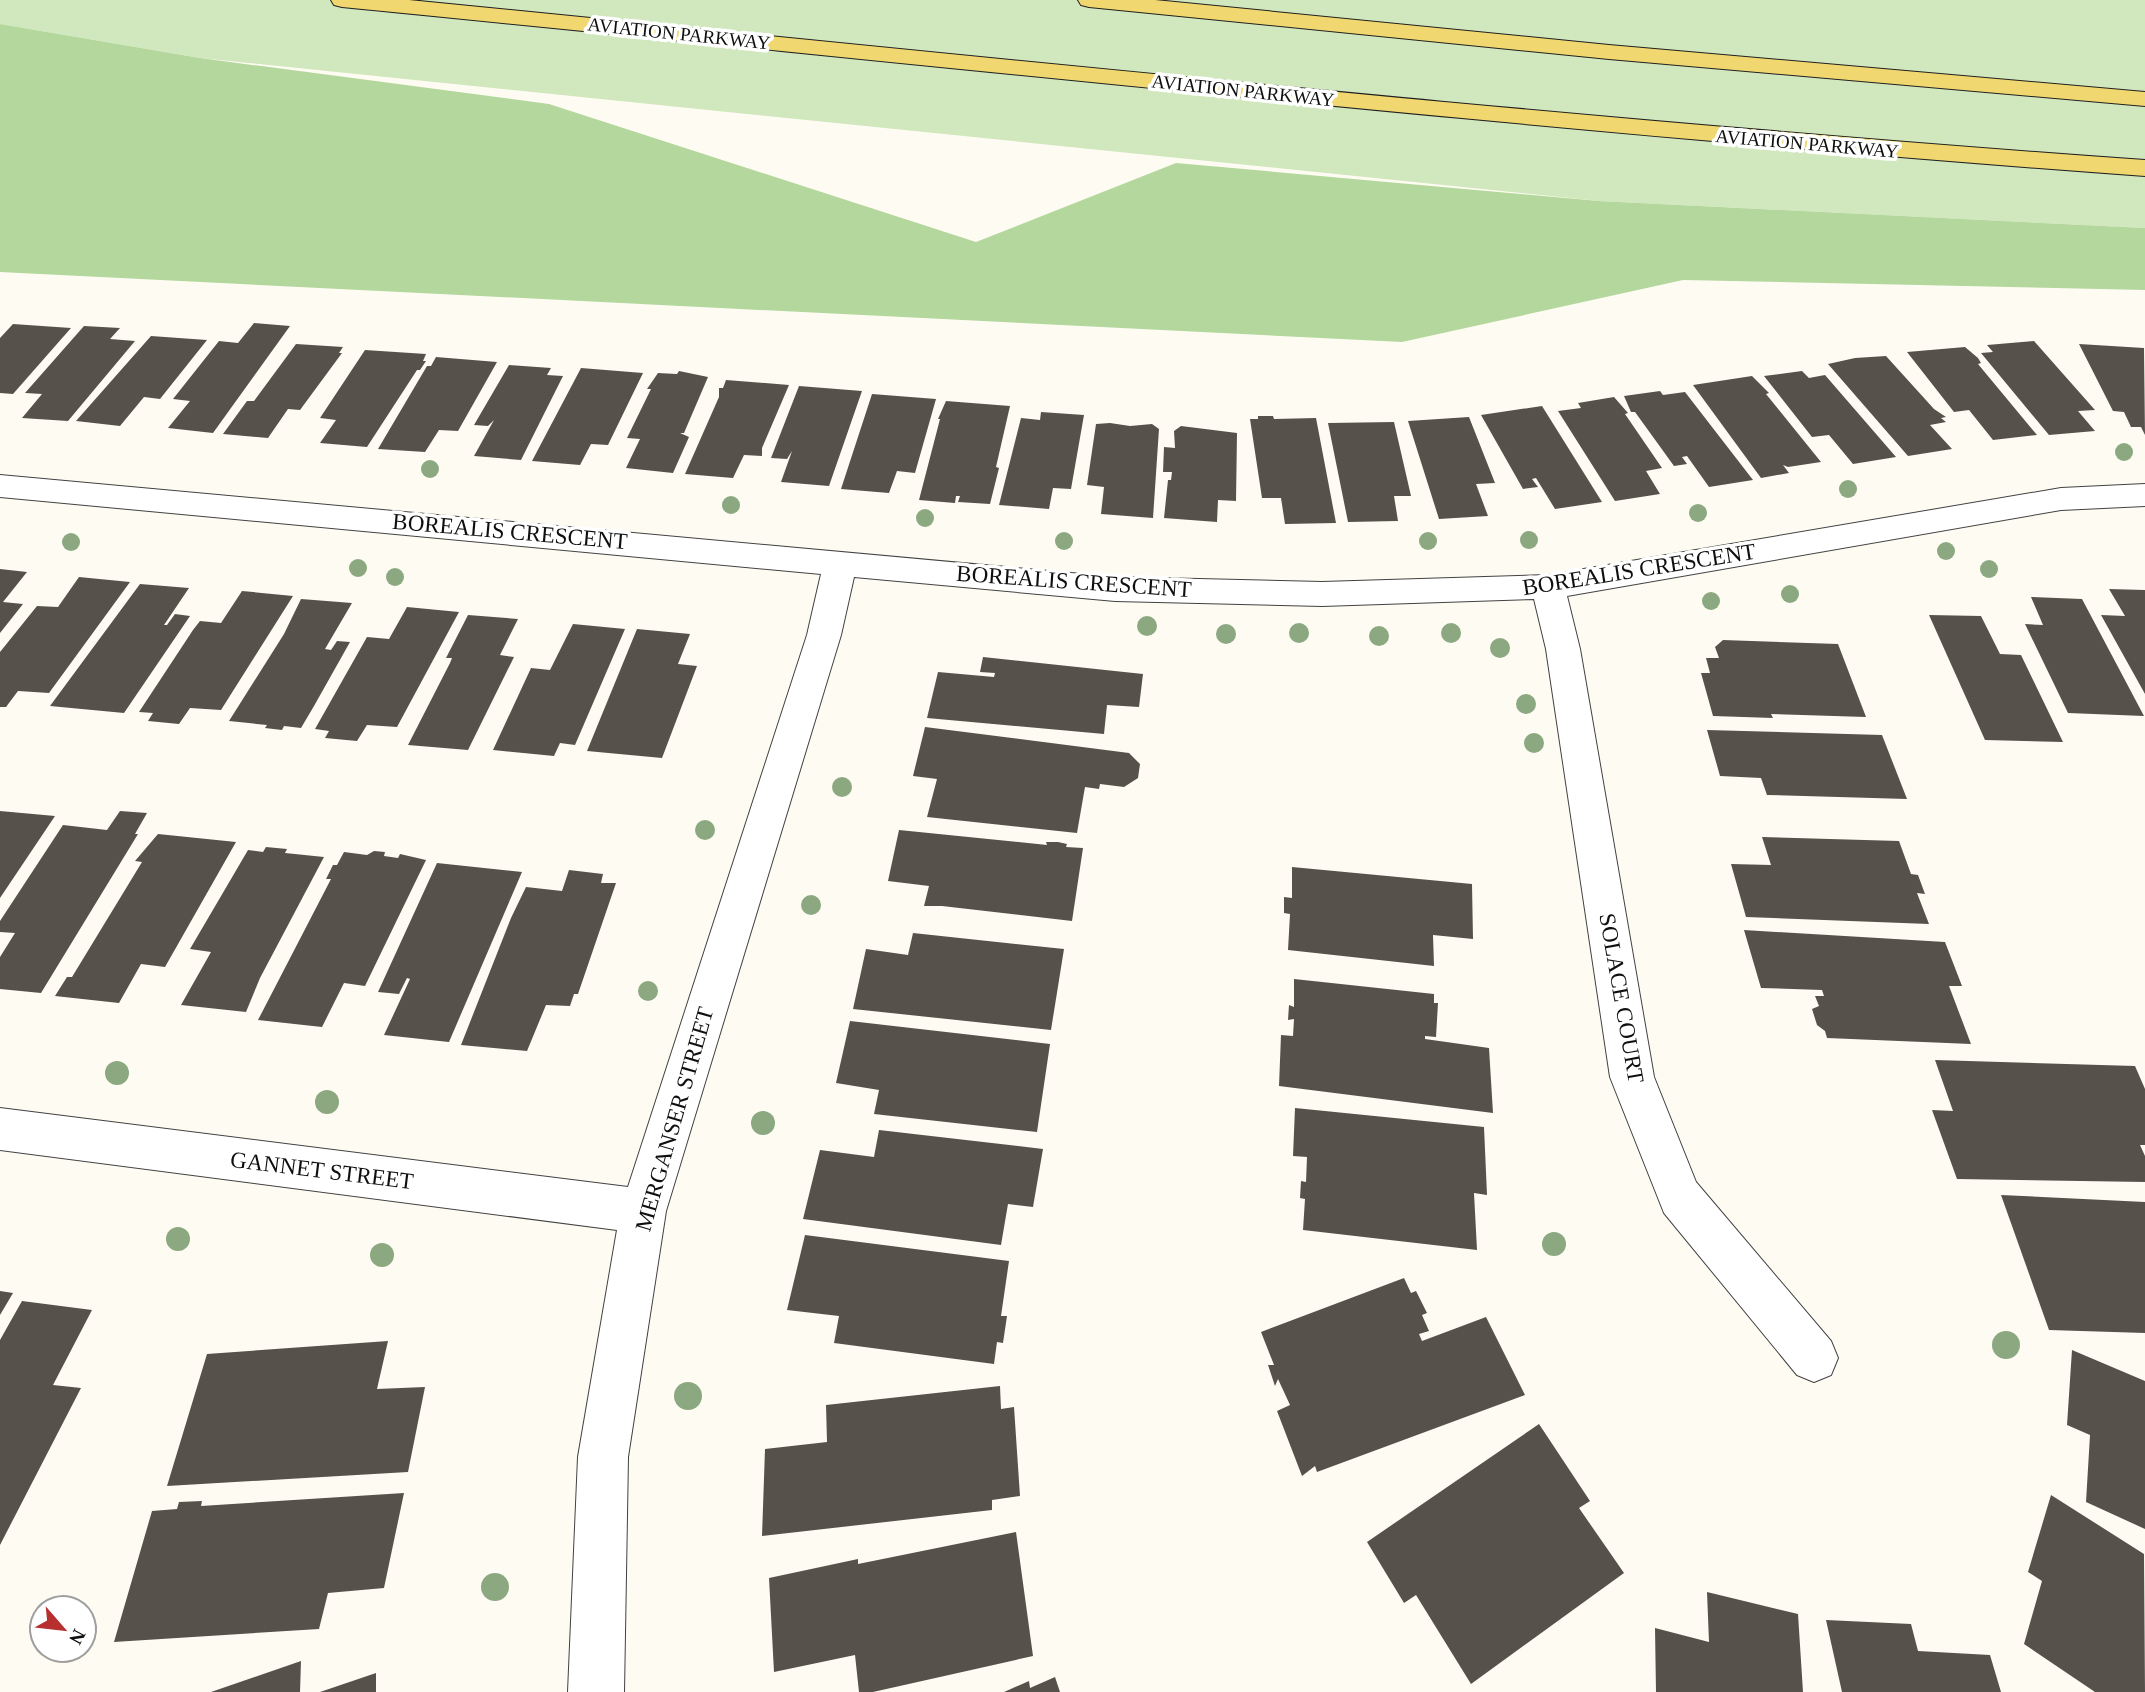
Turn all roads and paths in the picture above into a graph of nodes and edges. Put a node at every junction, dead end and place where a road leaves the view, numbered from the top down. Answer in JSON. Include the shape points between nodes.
{"nodes":[{"id":1,"x":342,"y":0,"type":"edge"},
{"id":2,"x":1089,"y":0,"type":"edge"},
{"id":3,"x":2145,"y":99,"type":"edge"},
{"id":4,"x":2145,"y":168,"type":"edge"},
{"id":5,"x":0,"y":485,"type":"edge"},
{"id":6,"x":2145,"y":495,"type":"edge"},
{"id":7,"x":840,"y":563,"type":"junction"},
{"id":8,"x":1548,"y":587,"type":"junction"},
{"id":9,"x":0,"y":1129,"type":"edge"},
{"id":10,"x":643,"y":1212,"type":"junction"},
{"id":11,"x":1814,"y":1358,"type":"dead end"},
{"id":12,"x":596,"y":1692,"type":"edge"}],
"edges":[{"from":1,"to":4,"type":"main road","name":"AVIATION PARKWAY","via":[[1788,142]]},
{"from":2,"to":3,"type":"main road"},
{"from":5,"to":7,"type":"street","name":"BOREALIS CRESCENT"},
{"from":6,"to":8,"type":"street","name":"BOREALIS CRESCENT","via":[[2061,499]]},
{"from":7,"to":8,"type":"street","name":"BOREALIS CRESCENT","via":[[1115,589],[1322,594]]},
{"from":7,"to":10,"type":"street","name":"MERGANSER STREET","via":[[824,635]]},
{"from":8,"to":11,"type":"street","name":"SOLACE COURT","via":[[1563,649],[1632,1077],[1680,1197]]},
{"from":9,"to":10,"type":"street","name":"GANNET STREET"},
{"from":10,"to":12,"type":"street","name":"MERGANSER STREET","via":[[603,1457]]}]}
